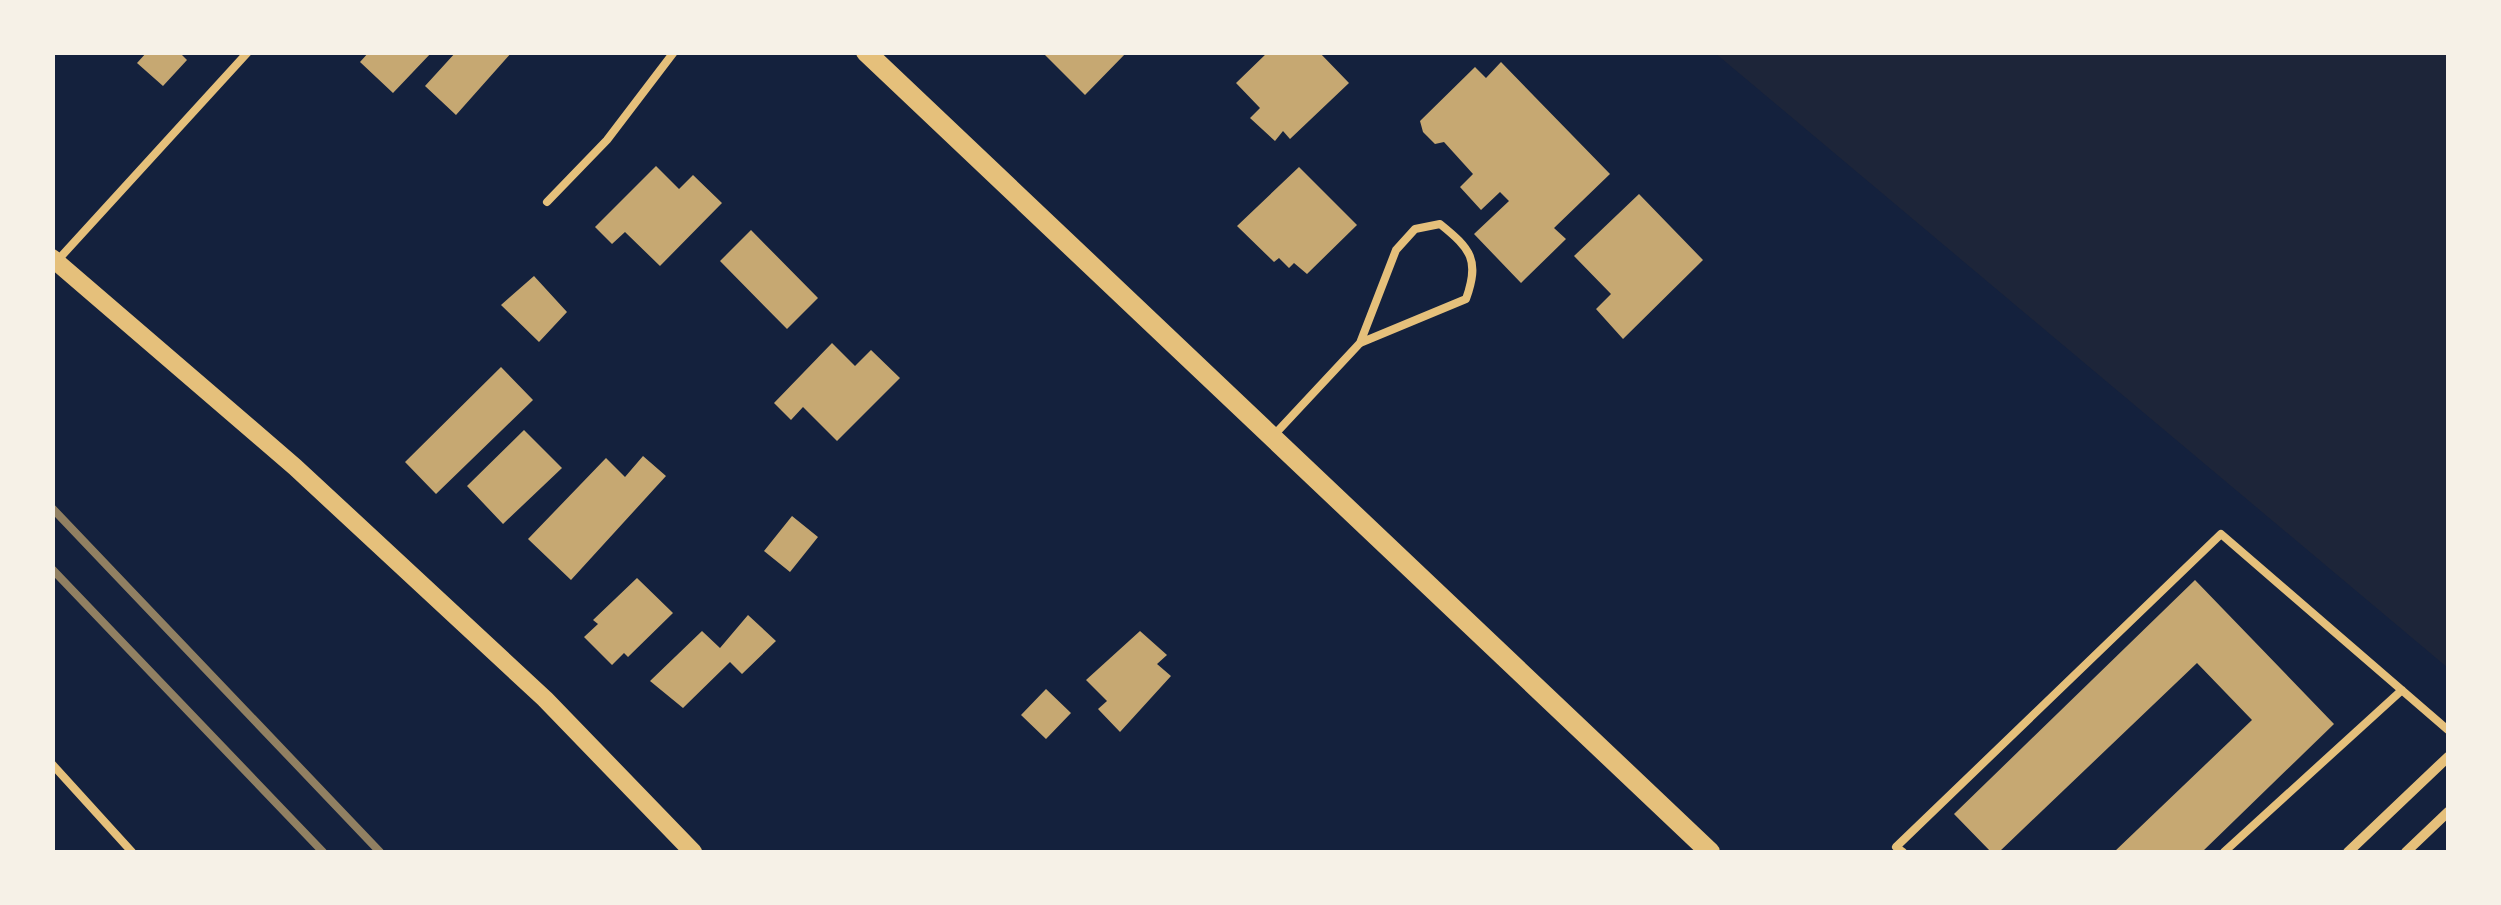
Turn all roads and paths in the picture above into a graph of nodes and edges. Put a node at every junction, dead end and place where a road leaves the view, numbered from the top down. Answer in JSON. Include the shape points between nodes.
{"nodes":[{"id":1,"x":248,"y":52,"type":"edge"},
{"id":2,"x":674,"y":52,"type":"edge"},
{"id":3,"x":866,"y":52,"type":"edge"},
{"id":4,"x":548,"y":202,"type":"dead end"},
{"id":5,"x":55,"y":260,"type":"edge"},
{"id":6,"x":1360,"y":343,"type":"junction"},
{"id":7,"x":1272,"y":437,"type":"junction"},
{"id":8,"x":2402,"y":690,"type":"junction"},
{"id":9,"x":2448,"y":730,"type":"edge"},
{"id":10,"x":2448,"y":757,"type":"edge"},
{"id":11,"x":52,"y":764,"type":"edge"},
{"id":12,"x":2448,"y":812,"type":"edge"},
{"id":13,"x":132,"y":852,"type":"edge"},
{"id":14,"x":692,"y":852,"type":"edge"},
{"id":15,"x":1710,"y":852,"type":"edge"},
{"id":16,"x":1903,"y":852,"type":"edge"},
{"id":17,"x":2224,"y":852,"type":"edge"},
{"id":18,"x":2348,"y":852,"type":"edge"},
{"id":19,"x":2406,"y":852,"type":"edge"}],
"edges":[{"from":1,"to":5,"type":"lane"},
{"from":2,"to":4,"type":"lane","via":[[607,140]]},
{"from":3,"to":7,"type":"main road"},
{"from":5,"to":14,"type":"street","via":[[295,468],[545,700]]},
{"from":6,"to":6,"type":"lane","via":[[1466,299],[1476,273],[1458,238],[1440,224],[1415,229],[1396,250]]},
{"from":6,"to":7,"type":"lane"},
{"from":7,"to":15,"type":"main road"},
{"from":8,"to":9,"type":"lane"},
{"from":8,"to":16,"type":"lane","via":[[2221,534],[1896,847]]},
{"from":8,"to":17,"type":"lane"},
{"from":10,"to":18,"type":"street"},
{"from":11,"to":13,"type":"lane"},
{"from":12,"to":19,"type":"street"}]}
